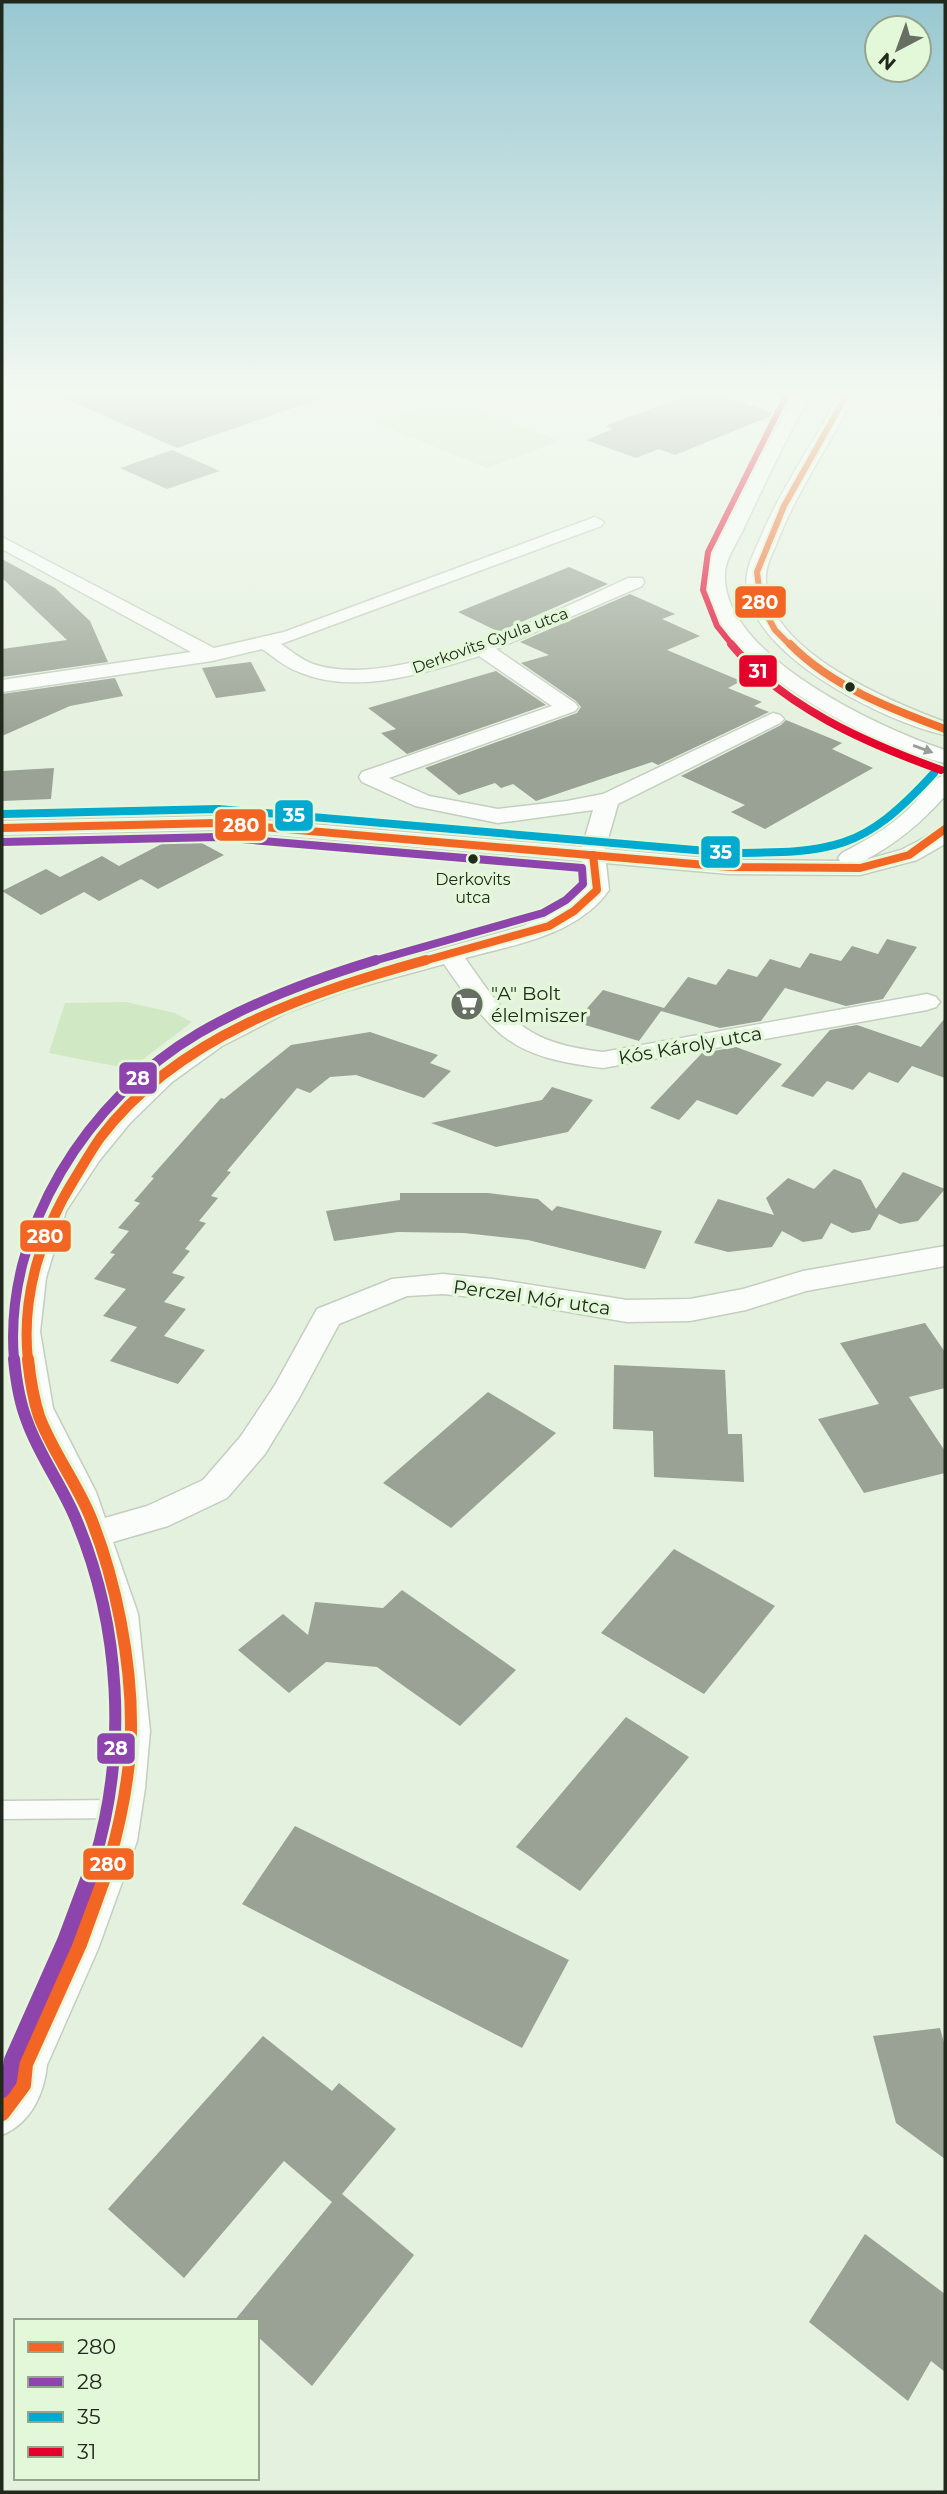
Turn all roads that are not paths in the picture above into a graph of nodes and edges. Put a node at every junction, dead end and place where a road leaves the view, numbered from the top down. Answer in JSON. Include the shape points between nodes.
{"nodes":[{"id":1,"x":742,"y":510,"type":"edge"},
{"id":2,"x":783,"y":510,"type":"edge"},
{"id":3,"x":595,"y":522,"type":"dead end"},
{"id":4,"x":2,"y":542,"type":"edge"},
{"id":5,"x":635,"y":582,"type":"dead end"},
{"id":6,"x":265,"y":643,"type":"junction"},
{"id":7,"x":480,"y":647,"type":"junction"},
{"id":8,"x":212,"y":655,"type":"junction"},
{"id":9,"x":2,"y":686,"type":"edge"},
{"id":10,"x":773,"y":719,"type":"dead end"},
{"id":11,"x":945,"y":729,"type":"edge"},
{"id":12,"x":945,"y":757,"type":"edge"},
{"id":13,"x":945,"y":782,"type":"edge"},
{"id":14,"x":609,"y":800,"type":"junction"},
{"id":15,"x":2,"y":828,"type":"edge"},
{"id":16,"x":941,"y":834,"type":"edge"},
{"id":17,"x":593,"y":855,"type":"junction"},
{"id":18,"x":816,"y":866,"type":"junction"},
{"id":19,"x":450,"y":955,"type":"junction"},
{"id":20,"x":927,"y":1002,"type":"dead end"},
{"id":21,"x":945,"y":1256,"type":"edge"},
{"id":22,"x":95,"y":1534,"type":"junction"},
{"id":23,"x":122,"y":1809,"type":"junction"},
{"id":24,"x":2,"y":1810,"type":"edge"},
{"id":25,"x":2,"y":2113,"type":"edge"}],
"edges":[{"from":1,"to":12,"type":"street","one_way":true,"via":[[716,572],[723,609],[737,632],[810,695],[850,719]]},
{"from":2,"to":11,"type":"street","via":[[756,575],[756,593],[768,621],[804,657],[843,685]]},
{"from":3,"to":6,"type":"street"},
{"from":4,"to":8,"type":"street"},
{"from":5,"to":7,"type":"street","name":"Derkovits Gyula utca"},
{"from":6,"to":7,"type":"street","name":"Derkovits Gyula utca","via":[[308,669],[373,677],[420,669]]},
{"from":6,"to":8,"type":"street"},
{"from":7,"to":14,"type":"street","via":[[568,707],[370,777],[423,801],[498,816]]},
{"from":8,"to":9,"type":"street"},
{"from":10,"to":14,"type":"street"},
{"from":13,"to":18,"type":"street","via":[[888,838],[855,856]]},
{"from":14,"to":17,"type":"street"},
{"from":15,"to":17,"type":"street","via":[[217,823]]},
{"from":16,"to":18,"type":"street","via":[[909,855],[860,868]]},
{"from":17,"to":18,"type":"street","via":[[729,867]]},
{"from":17,"to":19,"type":"street","via":[[597,890],[574,911],[549,926]]},
{"from":19,"to":20,"type":"street","name":"Kós Károly utca","via":[[500,1022],[527,1042],[561,1055],[603,1060]]},
{"from":19,"to":22,"type":"street","via":[[336,986],[279,1007],[213,1040],[162,1076],[120,1117],[52,1211],[31,1278],[24,1332],[37,1408]]},
{"from":21,"to":22,"type":"street","name":"Perczel Mór utca","via":[[803,1281],[690,1310],[627,1311],[493,1289],[403,1286],[328,1317],[253,1445],[215,1489],[156,1517]]},
{"from":22,"to":23,"type":"street","via":[[120,1614],[131,1731]]},
{"from":23,"to":24,"type":"lane"},
{"from":23,"to":25,"type":"street","via":[[117,1841],[77,1950],[25,2064],[23,2085]]}]}
